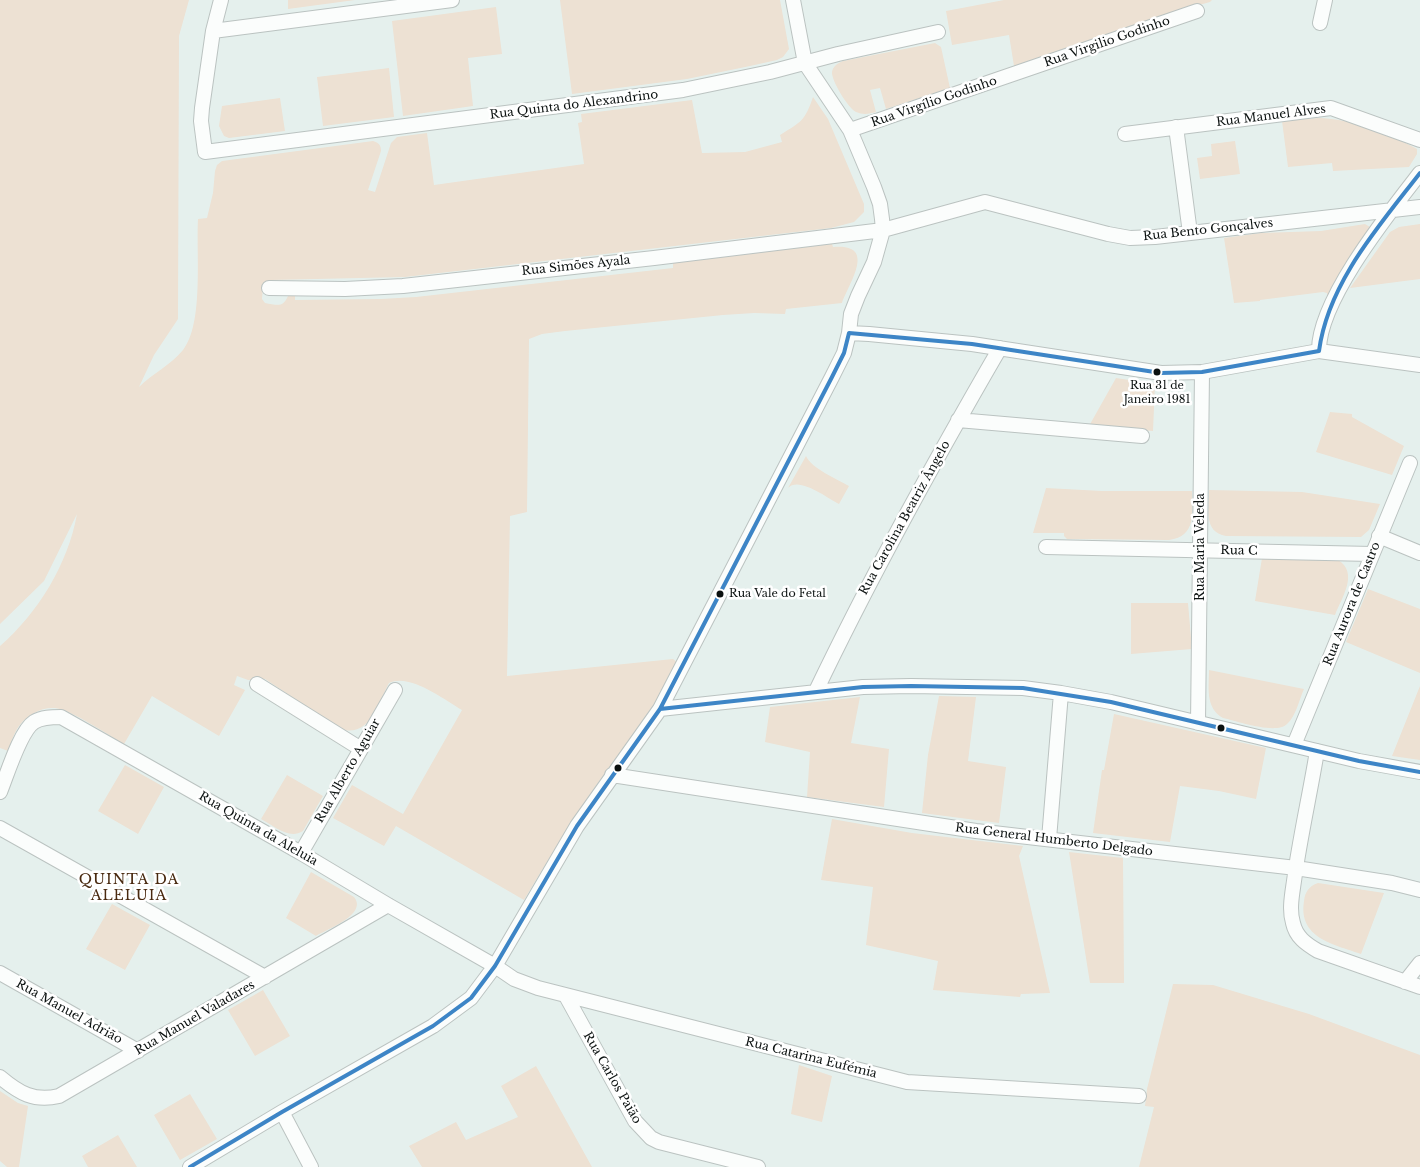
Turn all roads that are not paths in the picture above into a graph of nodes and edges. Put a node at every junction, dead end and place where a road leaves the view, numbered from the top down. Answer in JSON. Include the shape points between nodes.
{"nodes":[{"id":1,"x":221,"y":0,"type":"edge"},
{"id":2,"x":452,"y":0,"type":"edge"},
{"id":3,"x":793,"y":0,"type":"edge"},
{"id":4,"x":1325,"y":0,"type":"edge"},
{"id":5,"x":400,"y":3,"type":"edge"},
{"id":6,"x":1197,"y":11,"type":"dead end"},
{"id":7,"x":1320,"y":23,"type":"dead end"},
{"id":8,"x":213,"y":31,"type":"junction"},
{"id":9,"x":938,"y":32,"type":"dead end"},
{"id":10,"x":805,"y":62,"type":"junction"},
{"id":11,"x":1017,"y":73,"type":"joint"},
{"id":12,"x":1176,"y":127,"type":"junction"},
{"id":13,"x":850,"y":130,"type":"junction"},
{"id":14,"x":1125,"y":134,"type":"dead end"},
{"id":15,"x":1420,"y":140,"type":"edge"},
{"id":16,"x":1420,"y":173,"type":"edge"},
{"id":17,"x":1420,"y":207,"type":"edge"},
{"id":18,"x":1392,"y":209,"type":"junction"},
{"id":19,"x":883,"y":230,"type":"junction"},
{"id":20,"x":1190,"y":233,"type":"junction"},
{"id":21,"x":269,"y":288,"type":"dead end"},
{"id":22,"x":849,"y":333,"type":"junction"},
{"id":23,"x":1000,"y":348,"type":"junction"},
{"id":24,"x":1319,"y":351,"type":"junction"},
{"id":25,"x":1420,"y":365,"type":"edge"},
{"id":26,"x":1202,"y":372,"type":"junction"},
{"id":27,"x":958,"y":420,"type":"junction"},
{"id":28,"x":1142,"y":436,"type":"dead end"},
{"id":29,"x":1410,"y":463,"type":"dead end"},
{"id":30,"x":1379,"y":536,"type":"junction"},
{"id":31,"x":1046,"y":547,"type":"dead end"},
{"id":32,"x":1201,"y":550,"type":"junction"},
{"id":33,"x":1420,"y":553,"type":"edge"},
{"id":34,"x":1372,"y":554,"type":"junction"},
{"id":35,"x":258,"y":684,"type":"dead end"},
{"id":36,"x":395,"y":690,"type":"dead end"},
{"id":37,"x":816,"y":691,"type":"junction"},
{"id":38,"x":1061,"y":693,"type":"junction"},
{"id":39,"x":660,"y":709,"type":"junction"},
{"id":40,"x":1198,"y":723,"type":"junction"},
{"id":41,"x":1294,"y":745,"type":"junction"},
{"id":42,"x":361,"y":749,"type":"junction"},
{"id":43,"x":1317,"y":751,"type":"junction"},
{"id":44,"x":1420,"y":772,"type":"edge"},
{"id":45,"x":612,"y":776,"type":"junction"},
{"id":46,"x":0,"y":792,"type":"edge"},
{"id":47,"x":0,"y":828,"type":"edge"},
{"id":48,"x":1049,"y":839,"type":"junction"},
{"id":49,"x":300,"y":853,"type":"junction"},
{"id":50,"x":1296,"y":868,"type":"junction"},
{"id":51,"x":1420,"y":890,"type":"edge"},
{"id":52,"x":388,"y":905,"type":"junction"},
{"id":53,"x":1420,"y":963,"type":"edge"},
{"id":54,"x":495,"y":966,"type":"junction"},
{"id":55,"x":0,"y":973,"type":"edge"},
{"id":56,"x":265,"y":978,"type":"junction"},
{"id":57,"x":1405,"y":982,"type":"junction"},
{"id":58,"x":1420,"y":987,"type":"edge"},
{"id":59,"x":566,"y":996,"type":"junction"},
{"id":60,"x":138,"y":1051,"type":"junction"},
{"id":61,"x":0,"y":1077,"type":"edge"},
{"id":62,"x":1139,"y":1096,"type":"dead end"},
{"id":63,"x":282,"y":1112,"type":"junction"},
{"id":64,"x":190,"y":1167,"type":"edge"},
{"id":65,"x":311,"y":1167,"type":"edge"},
{"id":66,"x":758,"y":1167,"type":"edge"}],
"edges":[{"from":1,"to":8,"type":"street"},
{"from":2,"to":5,"type":"street"},
{"from":3,"to":10,"type":"street"},
{"from":4,"to":7,"type":"street"},
{"from":5,"to":8,"type":"street"},
{"from":6,"to":11,"type":"street","name":"Rua Virgilio Godinho"},
{"from":8,"to":10,"type":"street","name":"Rua Quinta do Alexandrino","via":[[201,121],[205,152],[683,90]]},
{"from":9,"to":10,"type":"street","name":"Rua Quinta do Alexandrino"},
{"from":10,"to":13,"type":"street"},
{"from":11,"to":13,"type":"street","name":"Rua Virgílio Godinho"},
{"from":12,"to":14,"type":"street","name":"Rua Manuel Alves"},
{"from":12,"to":15,"type":"street","name":"Rua Manuel Alves","via":[[1331,108]]},
{"from":12,"to":20,"type":"street"},
{"from":13,"to":19,"type":"street","via":[[880,204]]},
{"from":16,"to":18,"type":"street"},
{"from":17,"to":18,"type":"street","name":"Rua Bento Gonçalves"},
{"from":18,"to":20,"type":"street","name":"Rua Bento Gonçalves"},
{"from":18,"to":24,"type":"street","via":[[1337,293],[1321,331]]},
{"from":19,"to":20,"type":"street","name":"Rua Bento Gonçalves","via":[[985,202],[1130,238]]},
{"from":19,"to":21,"type":"street","name":"Rua Simões Ayala","via":[[403,286]]},
{"from":19,"to":22,"type":"street","via":[[874,262],[852,314]]},
{"from":22,"to":23,"type":"street"},
{"from":22,"to":39,"type":"street","via":[[832,377]]},
{"from":23,"to":26,"type":"street","via":[[1140,371]]},
{"from":23,"to":27,"type":"street","name":"Rua Carolina Beatriz Ângelo"},
{"from":24,"to":25,"type":"street"},
{"from":24,"to":26,"type":"street"},
{"from":26,"to":32,"type":"street","name":"Rua Maria Veleda"},
{"from":27,"to":28,"type":"street"},
{"from":27,"to":37,"type":"street","name":"Rua Carolina Beatriz Ângelo","via":[[856,609]]},
{"from":29,"to":30,"type":"street","name":"Rua Aurora de Castro"},
{"from":30,"to":33,"type":"street"},
{"from":30,"to":34,"type":"street","name":"Rua Aurora de Castro"},
{"from":31,"to":32,"type":"street","name":"Rua C"},
{"from":32,"to":34,"type":"street","name":"Rua C"},
{"from":32,"to":40,"type":"street","name":"Rua Maria Veleda"},
{"from":34,"to":41,"type":"street","name":"Rua Aurora de Castro"},
{"from":35,"to":42,"type":"street"},
{"from":36,"to":42,"type":"street","name":"Rua Alberto Aguiar"},
{"from":37,"to":38,"type":"street","via":[[912,686],[1023,688]]},
{"from":37,"to":39,"type":"street"},
{"from":38,"to":40,"type":"street"},
{"from":38,"to":48,"type":"street"},
{"from":39,"to":45,"type":"street"},
{"from":40,"to":41,"type":"street"},
{"from":41,"to":43,"type":"street"},
{"from":42,"to":49,"type":"street","name":"Rua Alberto Aguiar"},
{"from":43,"to":44,"type":"street"},
{"from":43,"to":50,"type":"street"},
{"from":45,"to":48,"type":"street","name":"Rua General Humberto Delgado","via":[[976,832]]},
{"from":45,"to":54,"type":"street","via":[[577,826]]},
{"from":46,"to":49,"type":"street","name":"Rua Quinta da Aleluia","via":[[23,736],[34,722],[51,716],[61,717]]},
{"from":47,"to":56,"type":"street"},
{"from":48,"to":50,"type":"street","name":"Rua General Humberto Delgado"},
{"from":49,"to":52,"type":"street","name":"Rua Quinta da Aleluia"},
{"from":50,"to":51,"type":"street","name":"Rua General Humberto Delgado"},
{"from":50,"to":57,"type":"street","via":[[1291,917],[1306,944]]},
{"from":52,"to":54,"type":"street","name":"Rua Quinta da Aleluia"},
{"from":52,"to":56,"type":"street","name":"Rua Manuel Valadares"},
{"from":53,"to":57,"type":"street"},
{"from":54,"to":59,"type":"street","name":"Rua Catarina Eufémia","via":[[514,979]]},
{"from":54,"to":63,"type":"street","via":[[471,998],[433,1026]]},
{"from":55,"to":60,"type":"street","name":"Rua Manuel Adrião"},
{"from":56,"to":60,"type":"street","name":"Rua Manuel Valadares"},
{"from":57,"to":58,"type":"street"},
{"from":59,"to":62,"type":"street","name":"Rua Catarina Eufémia","via":[[907,1082]]},
{"from":59,"to":66,"type":"street","name":"Rua Carlos Paião","via":[[635,1121],[651,1138]]},
{"from":60,"to":61,"type":"street","name":"Rua Manuel Valadares","via":[[68,1092],[49,1099],[29,1097]]},
{"from":63,"to":64,"type":"street"},
{"from":63,"to":65,"type":"street"}]}
